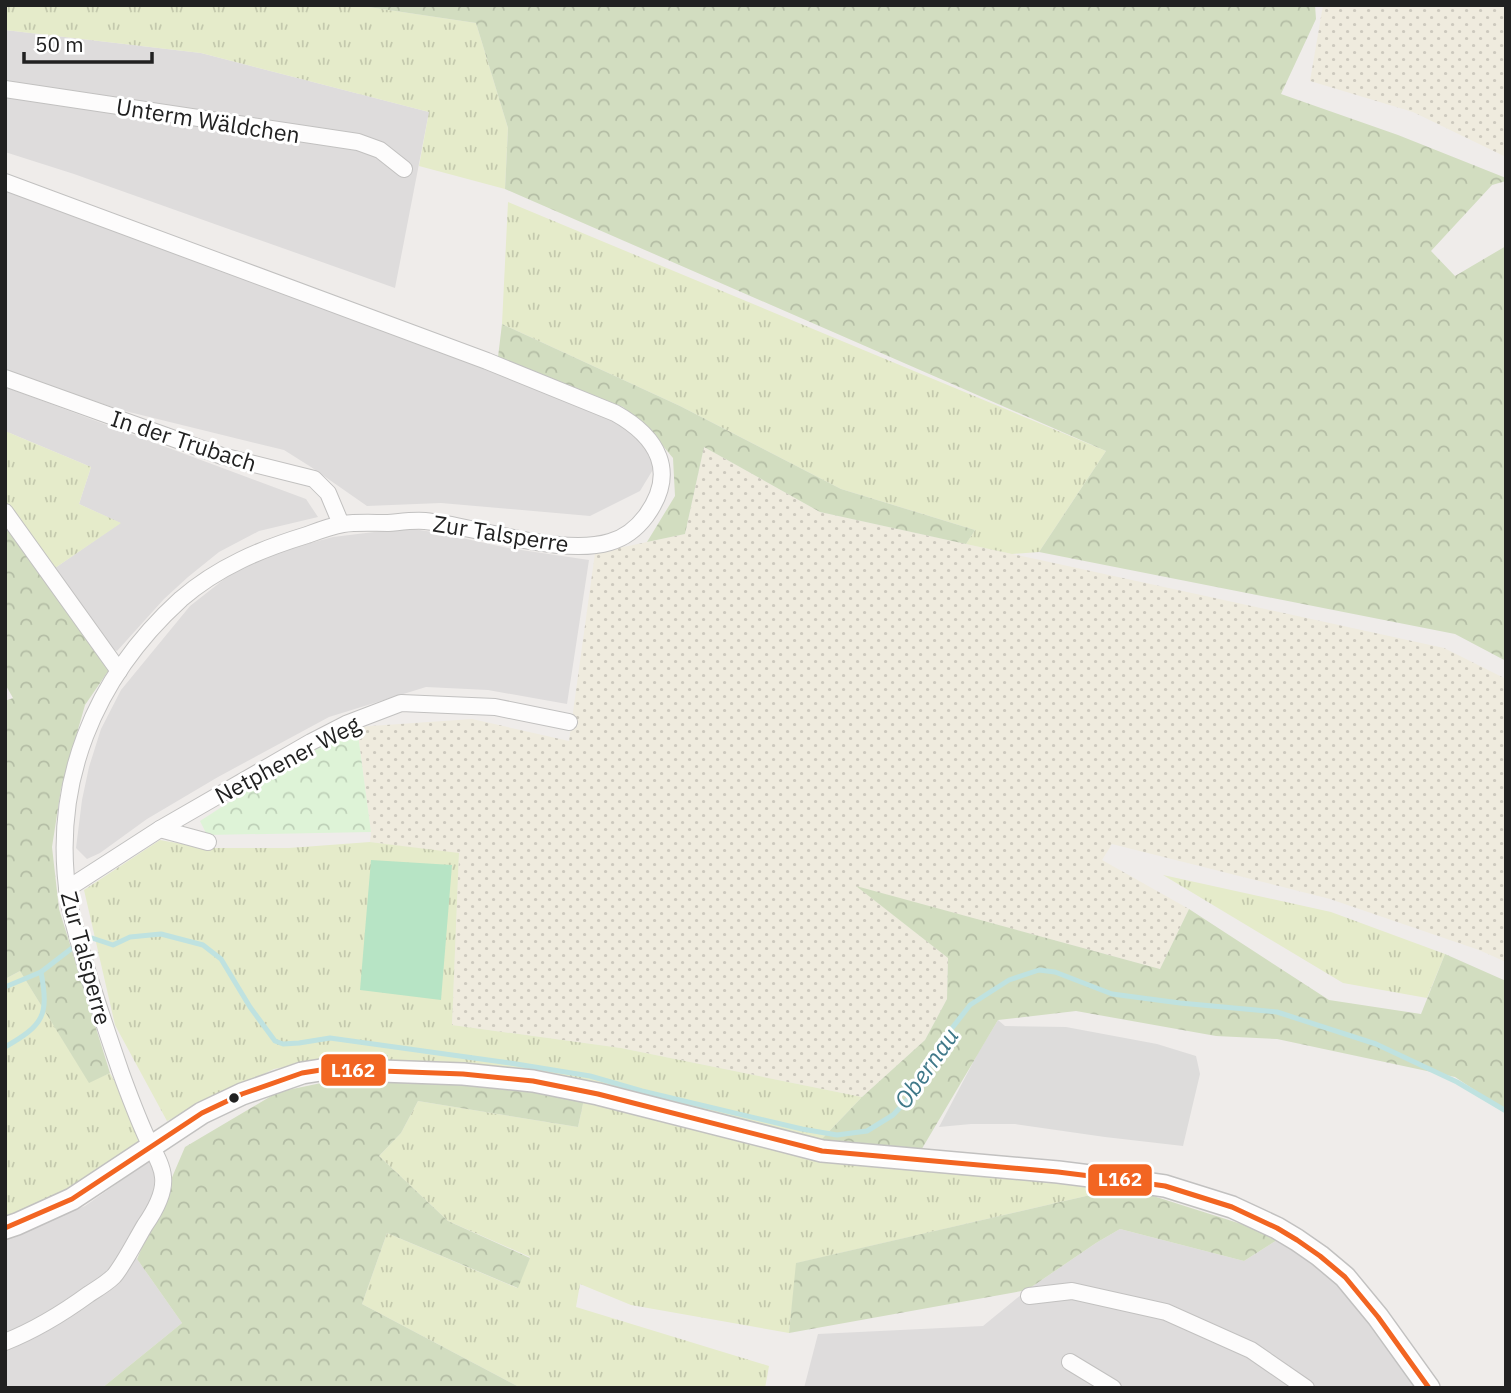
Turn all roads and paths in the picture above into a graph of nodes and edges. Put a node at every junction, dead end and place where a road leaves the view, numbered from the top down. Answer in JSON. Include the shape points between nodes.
{"nodes":[{"id":1,"x":5,"y":89,"type":"edge"},
{"id":2,"x":404,"y":169,"type":"dead end"},
{"id":3,"x":5,"y":182,"type":"edge"},
{"id":4,"x":5,"y":378,"type":"edge"},
{"id":5,"x":5,"y":512,"type":"edge"},
{"id":6,"x":341,"y":524,"type":"junction"},
{"id":7,"x":119,"y":671,"type":"junction"},
{"id":8,"x":569,"y":722,"type":"dead end"},
{"id":9,"x":160,"y":830,"type":"junction"},
{"id":10,"x":208,"y":842,"type":"dead end"},
{"id":11,"x":67,"y":889,"type":"junction"},
{"id":12,"x":151,"y":1147,"type":"junction"},
{"id":13,"x":5,"y":1228,"type":"edge"},
{"id":14,"x":1029,"y":1296,"type":"dead end"},
{"id":15,"x":5,"y":1342,"type":"edge"},
{"id":16,"x":1070,"y":1362,"type":"dead end"},
{"id":17,"x":1113,"y":1388,"type":"edge"},
{"id":18,"x":1306,"y":1388,"type":"edge"},
{"id":19,"x":1429,"y":1388,"type":"edge"}],
"edges":[{"from":1,"to":2,"type":"street","name":"Unterm Wäldchen","via":[[358,142],[380,150]]},
{"from":3,"to":6,"type":"street","name":"Zur Talsperre","via":[[487,361],[615,414],[650,441],[662,467],[660,494],[652,508],[641,523],[609,542],[585,546],[541,543],[424,521]]},
{"from":4,"to":6,"type":"street","name":"In der Trubach","via":[[222,456],[314,479],[328,493]]},
{"from":5,"to":7,"type":"street"},
{"from":6,"to":7,"type":"street","name":"Zur Talsperre","via":[[226,566],[161,619]]},
{"from":7,"to":11,"type":"street","name":"Zur Talsperre","via":[[83,740],[69,785]]},
{"from":8,"to":9,"type":"street","name":"Netphener Weg","via":[[495,707],[401,703],[346,724]]},
{"from":9,"to":10,"type":"street"},
{"from":9,"to":11,"type":"street","name":"Netphener Weg"},
{"from":11,"to":12,"type":"street","name":"Zur Talsperre","via":[[75,930],[116,1059]]},
{"from":12,"to":13,"type":"street","via":[[72,1199]]},
{"from":12,"to":15,"type":"street","name":"Zur Talsperre","via":[[160,1164],[163,1187],[158,1204],[113,1278],[66,1310]]},
{"from":12,"to":19,"type":"street","via":[[202,1113],[302,1073],[327,1069],[463,1074],[598,1094],[822,1152],[1165,1186],[1232,1207],[1277,1228],[1320,1256],[1361,1296]]},
{"from":14,"to":18,"type":"street","via":[[1072,1291],[1166,1312],[1251,1350]]},
{"from":16,"to":17,"type":"street"}]}
